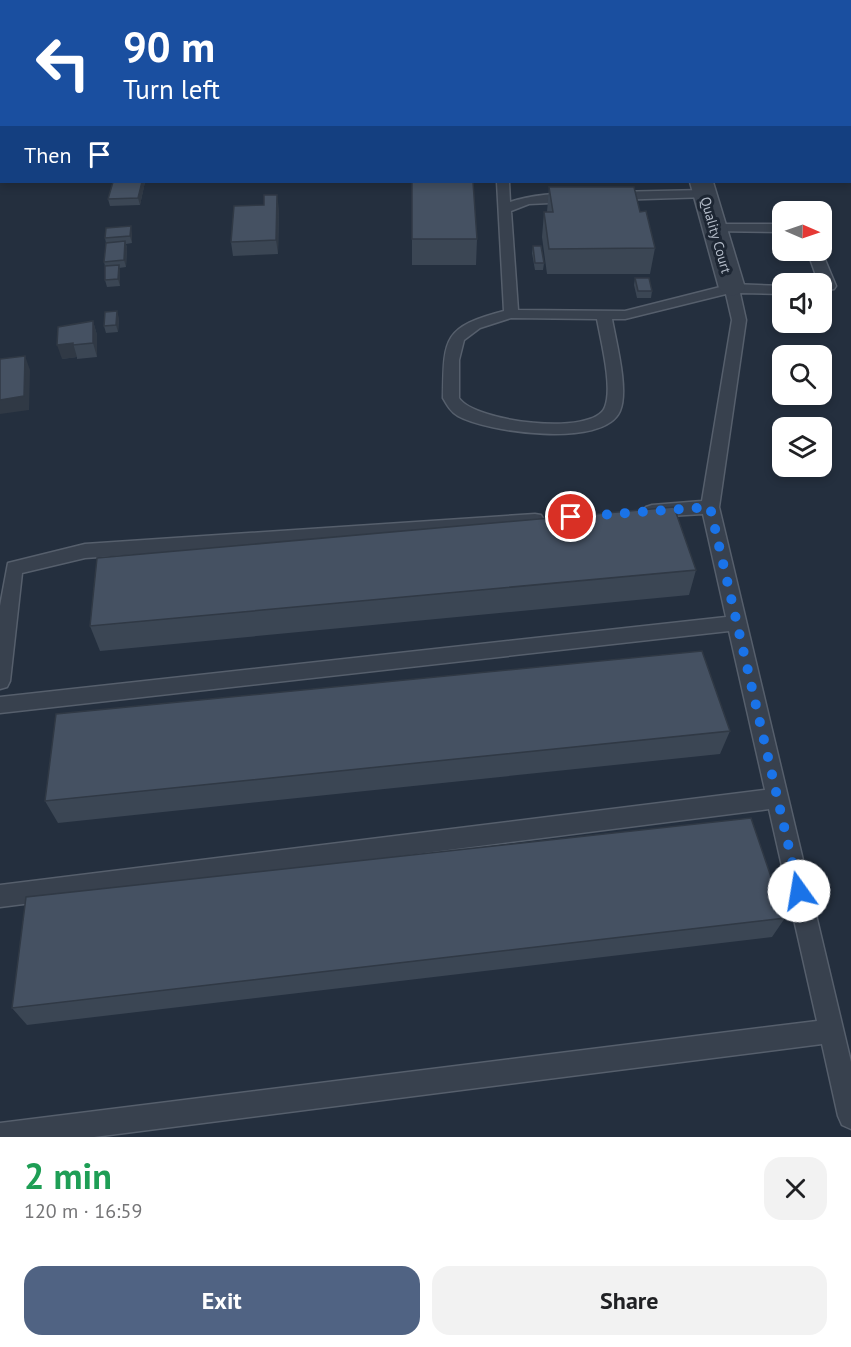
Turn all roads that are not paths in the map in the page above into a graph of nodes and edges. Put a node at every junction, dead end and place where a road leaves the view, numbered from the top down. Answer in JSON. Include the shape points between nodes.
{"nodes":[{"id":1,"x":503,"y":183,"type":"edge"},
{"id":2,"x":636,"y":183,"type":"edge"},
{"id":3,"x":703,"y":188,"type":"edge"},
{"id":4,"x":639,"y":195,"type":"junction"},
{"id":5,"x":504,"y":209,"type":"junction"},
{"id":6,"x":714,"y":228,"type":"junction"},
{"id":7,"x":772,"y":228,"type":"edge"},
{"id":8,"x":732,"y":288,"type":"junction"},
{"id":9,"x":772,"y":290,"type":"edge"},
{"id":10,"x":512,"y":314,"type":"junction"},
{"id":11,"x":604,"y":315,"type":"junction"},
{"id":12,"x":710,"y":507,"type":"junction"},
{"id":13,"x":639,"y":512,"type":"edge"},
{"id":14,"x":557,"y":518,"type":"edge"},
{"id":15,"x":737,"y":623,"type":"junction"},
{"id":16,"x":0,"y":681,"type":"edge"},
{"id":17,"x":0,"y":705,"type":"edge"},
{"id":18,"x":777,"y":798,"type":"junction"},
{"id":19,"x":0,"y":896,"type":"edge"},
{"id":20,"x":831,"y":1031,"type":"junction"},
{"id":21,"x":851,"y":1116,"type":"edge"},
{"id":22,"x":0,"y":1136,"type":"edge"}],
"edges":[{"from":1,"to":5,"type":"lane"},
{"from":2,"to":4,"type":"lane"},
{"from":3,"to":4,"type":"lane"},
{"from":3,"to":6,"type":"street","name":"Quality Court"},
{"from":4,"to":5,"type":"lane","via":[[527,200]]},
{"from":5,"to":10,"type":"lane"},
{"from":6,"to":7,"type":"lane"},
{"from":6,"to":8,"type":"street","name":"Quality Court"},
{"from":8,"to":9,"type":"lane"},
{"from":8,"to":11,"type":"lane","via":[[638,313]]},
{"from":8,"to":12,"type":"lane","via":[[739,320]]},
{"from":10,"to":11,"type":"lane"},
{"from":10,"to":11,"type":"lane","via":[[475,322],[458,336],[452,349],[451,398],[463,412],[478,418],[563,429],[608,418],[613,410]]},
{"from":12,"to":13,"type":"lane"},
{"from":12,"to":15,"type":"lane"},
{"from":14,"to":16,"type":"lane","via":[[85,551],[14,568]]},
{"from":15,"to":17,"type":"lane"},
{"from":15,"to":18,"type":"lane"},
{"from":18,"to":19,"type":"lane"},
{"from":18,"to":20,"type":"lane"},
{"from":20,"to":21,"type":"lane"},
{"from":20,"to":22,"type":"lane"}]}
